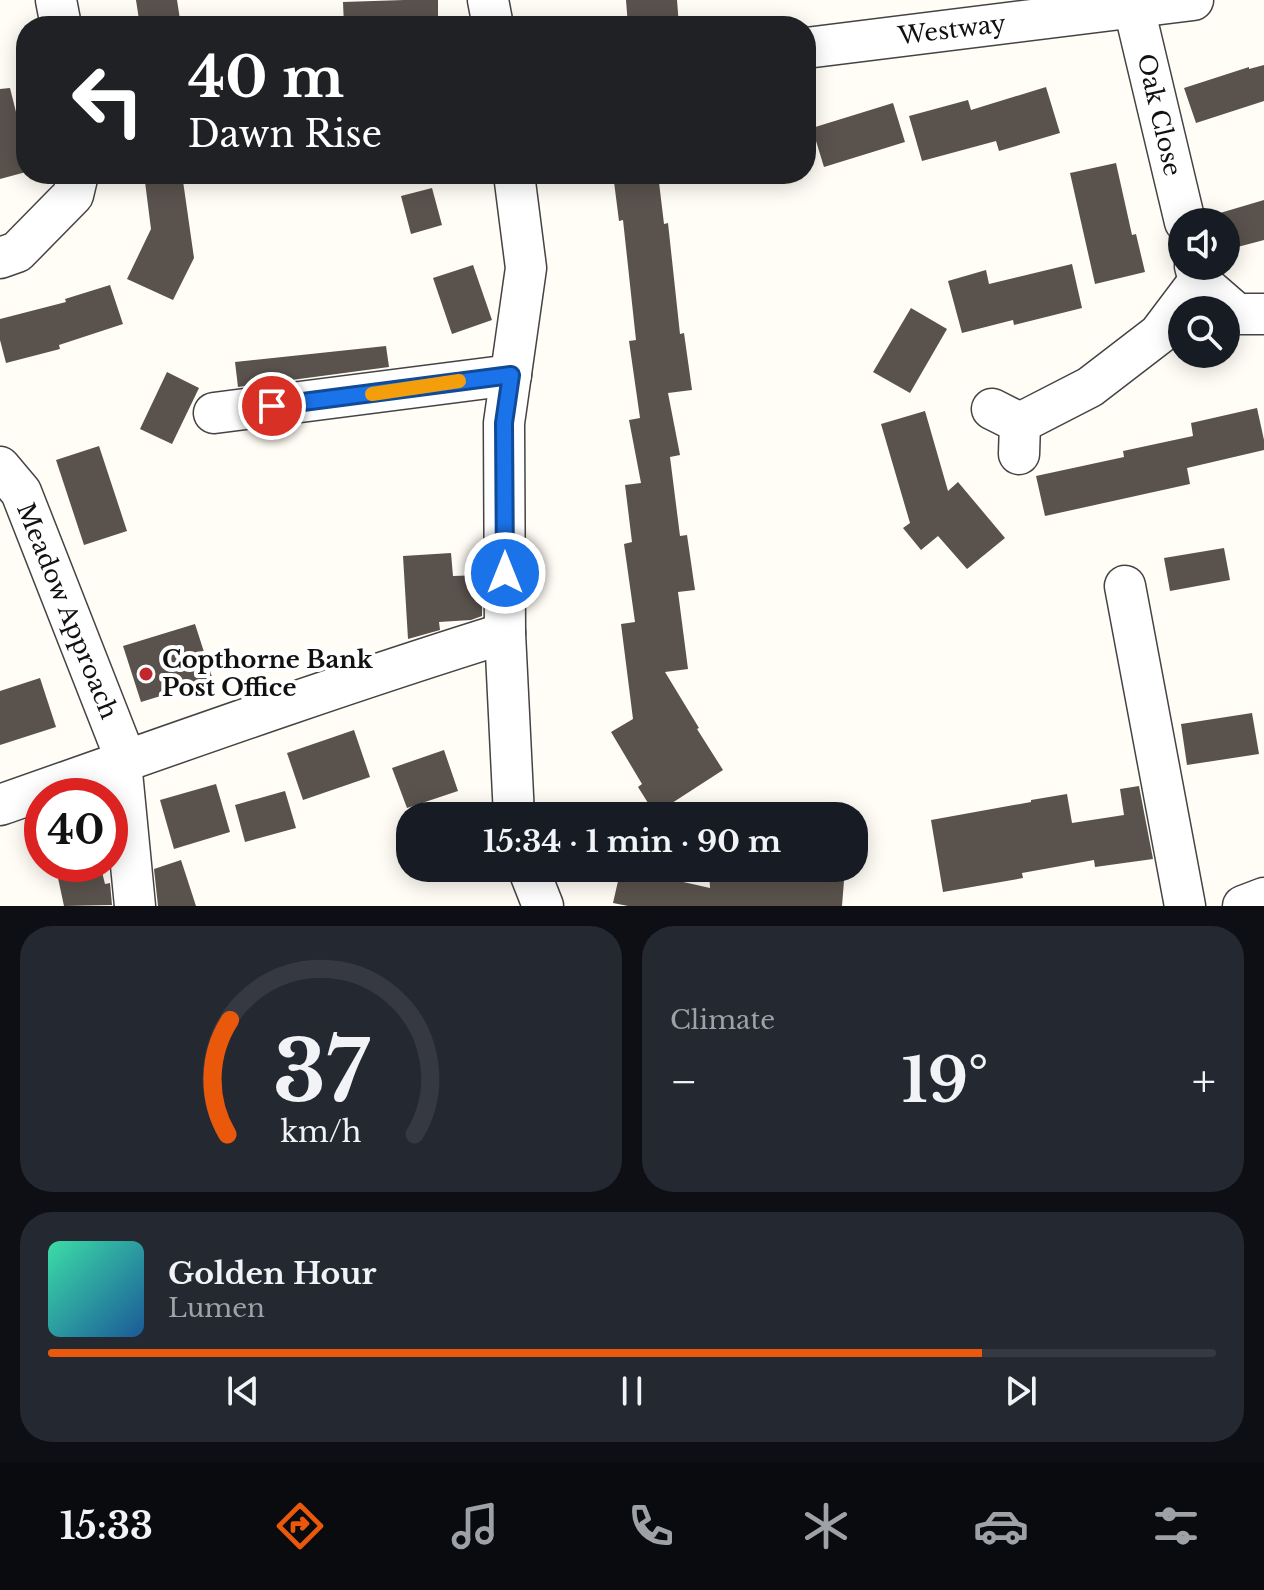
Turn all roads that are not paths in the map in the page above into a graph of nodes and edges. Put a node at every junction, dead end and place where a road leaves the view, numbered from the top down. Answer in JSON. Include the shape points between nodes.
{"nodes":[{"id":1,"x":1193,"y":0,"type":"edge"},
{"id":2,"x":1134,"y":8,"type":"junction"},
{"id":3,"x":964,"y":14,"type":"edge"},
{"id":4,"x":816,"y":46,"type":"edge"},
{"id":5,"x":76,"y":184,"type":"edge"},
{"id":6,"x":515,"y":184,"type":"edge"},
{"id":7,"x":1182,"y":208,"type":"edge"},
{"id":8,"x":0,"y":258,"type":"edge"},
{"id":9,"x":1193,"y":280,"type":"edge"},
{"id":10,"x":1204,"y":280,"type":"edge"},
{"id":11,"x":1264,"y":314,"type":"edge"},
{"id":12,"x":511,"y":375,"type":"junction"},
{"id":13,"x":214,"y":413,"type":"dead end"},
{"id":14,"x":1010,"y":429,"type":"dead end"},
{"id":15,"x":0,"y":467,"type":"edge"},
{"id":16,"x":1125,"y":586,"type":"dead end"},
{"id":17,"x":505,"y":633,"type":"junction"},
{"id":18,"x":124,"y":761,"type":"junction"},
{"id":19,"x":513,"y":802,"type":"edge"},
{"id":20,"x":0,"y":805,"type":"edge"},
{"id":21,"x":534,"y":882,"type":"edge"},
{"id":22,"x":1264,"y":898,"type":"edge"},
{"id":23,"x":135,"y":906,"type":"edge"},
{"id":24,"x":543,"y":906,"type":"edge"},
{"id":25,"x":1185,"y":906,"type":"edge"},
{"id":26,"x":1243,"y":906,"type":"edge"}],
"edges":[{"from":1,"to":2,"type":"street","name":"Westway"},
{"from":2,"to":3,"type":"street","name":"Westway"},
{"from":2,"to":7,"type":"street","name":"Oak Close"},
{"from":3,"to":4,"type":"street","name":"Westway"},
{"from":5,"to":8,"type":"street","via":[[73,195],[17,252]]},
{"from":6,"to":12,"type":"street","via":[[526,268]]},
{"from":9,"to":14,"type":"street","via":[[1159,334],[1090,387]]},
{"from":10,"to":11,"type":"street","via":[[1237,314]]},
{"from":12,"to":13,"type":"street"},
{"from":12,"to":17,"type":"street","via":[[504,423]]},
{"from":15,"to":18,"type":"street","name":"Meadow Approach","via":[[21,492]]},
{"from":16,"to":25,"type":"street"},
{"from":17,"to":18,"type":"street"},
{"from":17,"to":19,"type":"street"},
{"from":18,"to":20,"type":"street"},
{"from":18,"to":23,"type":"street","name":"Meadow Approach"},
{"from":21,"to":24,"type":"street"},
{"from":22,"to":26,"type":"street"}]}
